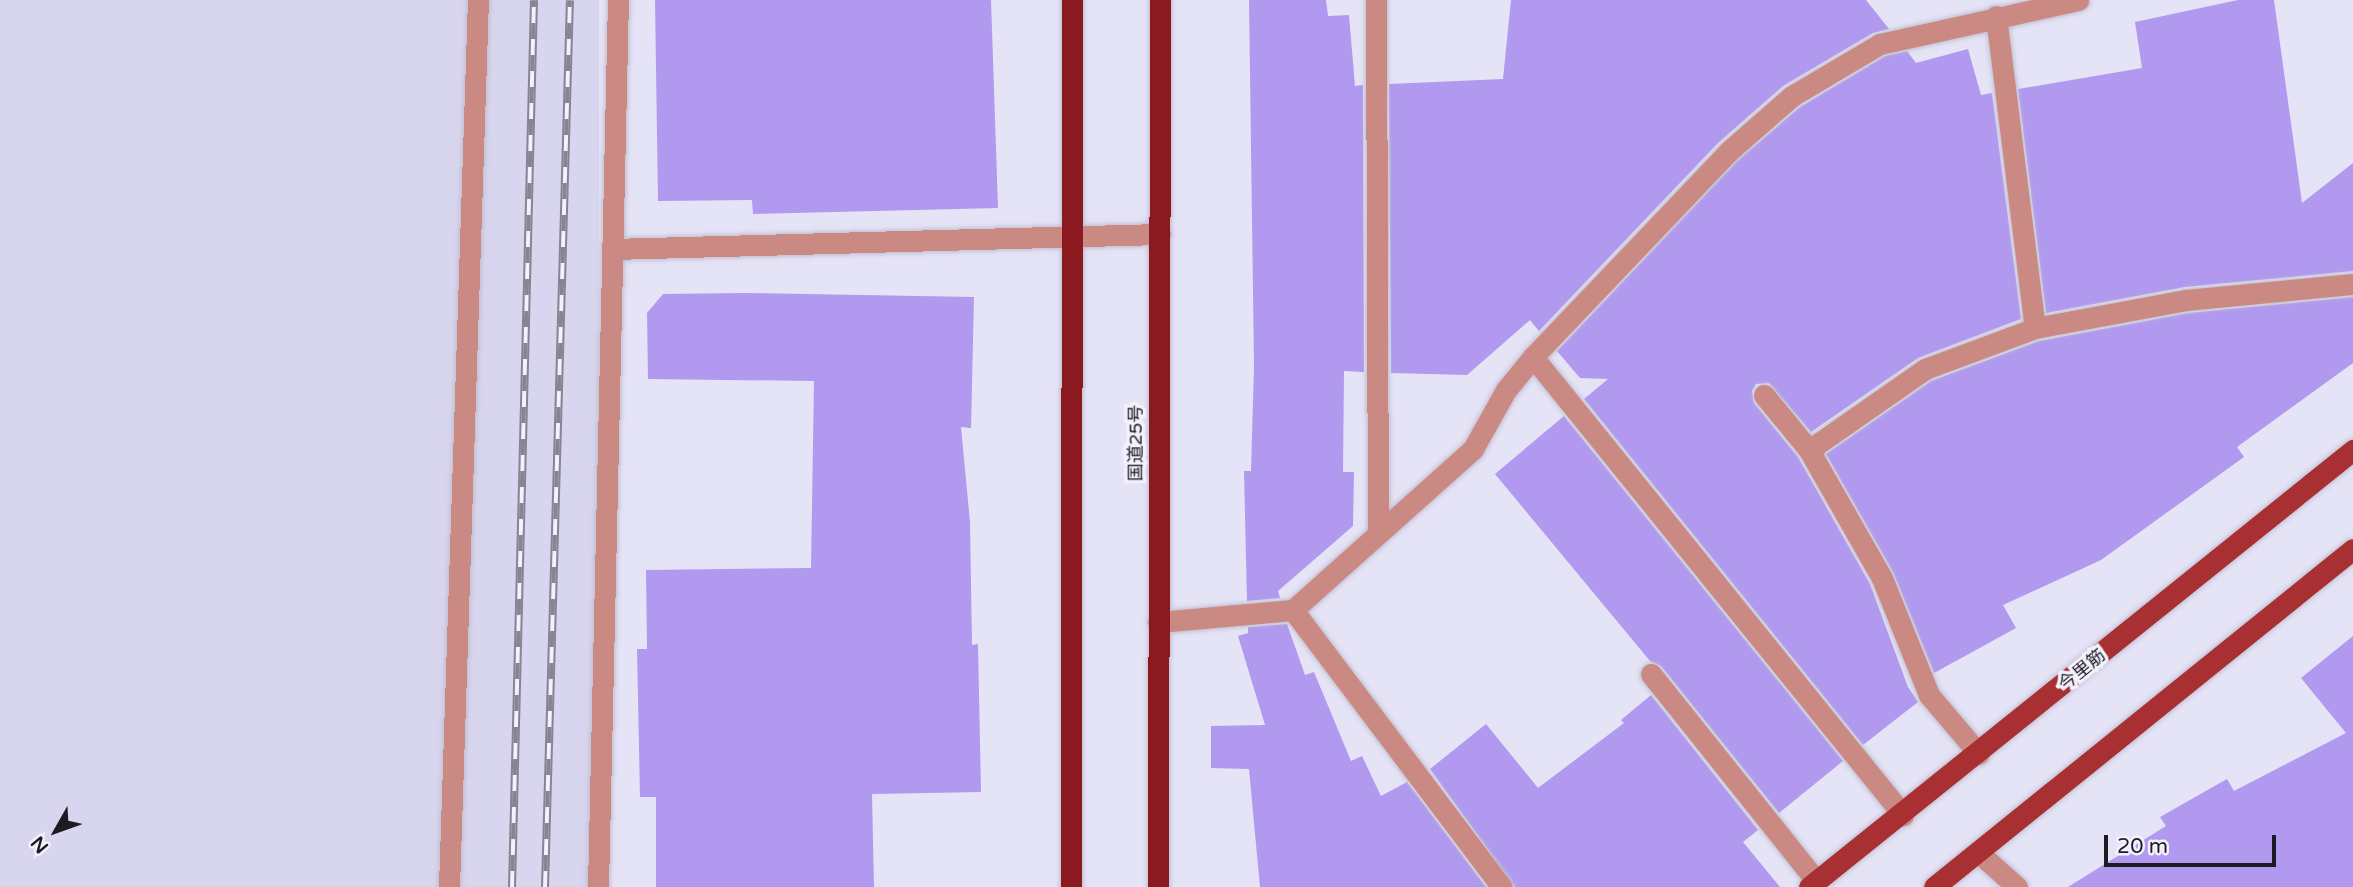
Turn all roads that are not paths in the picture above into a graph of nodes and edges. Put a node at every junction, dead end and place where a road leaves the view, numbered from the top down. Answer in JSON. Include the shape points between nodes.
{"nodes":[{"id":1,"x":478,"y":0,"type":"edge"},
{"id":2,"x":618,"y":0,"type":"edge"},
{"id":3,"x":1072,"y":0,"type":"edge"},
{"id":4,"x":1160,"y":0,"type":"edge"},
{"id":5,"x":1376,"y":0,"type":"edge"},
{"id":6,"x":2078,"y":0,"type":"edge"},
{"id":7,"x":1991,"y":12,"type":"edge"},
{"id":8,"x":1160,"y":234,"type":"junction"},
{"id":9,"x":1073,"y":239,"type":"junction"},
{"id":10,"x":612,"y":249,"type":"junction"},
{"id":11,"x":2353,"y":284,"type":"edge"},
{"id":12,"x":2035,"y":328,"type":"junction"},
{"id":13,"x":1533,"y":357,"type":"junction"},
{"id":14,"x":1764,"y":395,"type":"dead end"},
{"id":15,"x":1809,"y":450,"type":"junction"},
{"id":16,"x":2353,"y":450,"type":"edge"},
{"id":17,"x":1378,"y":533,"type":"junction"},
{"id":18,"x":2353,"y":549,"type":"edge"},
{"id":19,"x":1293,"y":611,"type":"junction"},
{"id":20,"x":1158,"y":622,"type":"junction"},
{"id":21,"x":1651,"y":674,"type":"dead end"},
{"id":22,"x":1979,"y":754,"type":"junction"},
{"id":23,"x":1903,"y":815,"type":"junction"},
{"id":24,"x":1979,"y":853,"type":"junction"},
{"id":25,"x":1812,"y":884,"type":"edge"},
{"id":26,"x":449,"y":887,"type":"edge"},
{"id":27,"x":598,"y":887,"type":"edge"},
{"id":28,"x":1071,"y":887,"type":"edge"},
{"id":29,"x":1158,"y":887,"type":"edge"},
{"id":30,"x":1502,"y":887,"type":"edge"},
{"id":31,"x":1934,"y":887,"type":"edge"},
{"id":32,"x":2017,"y":887,"type":"edge"}],
"edges":[{"from":1,"to":26,"type":"street"},
{"from":2,"to":10,"type":"street"},
{"from":3,"to":9,"type":"highway"},
{"from":4,"to":8,"type":"highway","name":"国道25号"},
{"from":5,"to":17,"type":"street"},
{"from":6,"to":7,"type":"street"},
{"from":7,"to":12,"type":"street"},
{"from":7,"to":13,"type":"street","via":[[1880,44],[1792,96],[1728,152]]},
{"from":8,"to":9,"type":"street"},
{"from":8,"to":20,"type":"highway","name":"国道25号"},
{"from":9,"to":10,"type":"street"},
{"from":9,"to":28,"type":"highway"},
{"from":10,"to":27,"type":"street"},
{"from":11,"to":12,"type":"street","via":[[2186,300]]},
{"from":12,"to":15,"type":"street","via":[[1925,369]]},
{"from":13,"to":17,"type":"street","via":[[1506,390],[1473,449]]},
{"from":13,"to":23,"type":"street"},
{"from":14,"to":15,"type":"street"},
{"from":15,"to":22,"type":"street","via":[[1882,578],[1929,695]]},
{"from":16,"to":22,"type":"main road","name":"今里筋"},
{"from":17,"to":19,"type":"street"},
{"from":18,"to":24,"type":"main road"},
{"from":19,"to":20,"type":"street"},
{"from":19,"to":30,"type":"street"},
{"from":20,"to":29,"type":"highway","name":"国道25号"},
{"from":21,"to":25,"type":"street"},
{"from":22,"to":23,"type":"main road","name":"今里筋"},
{"from":23,"to":25,"type":"main road","name":"今里筋"},
{"from":24,"to":31,"type":"main road"},
{"from":24,"to":32,"type":"street"}]}
